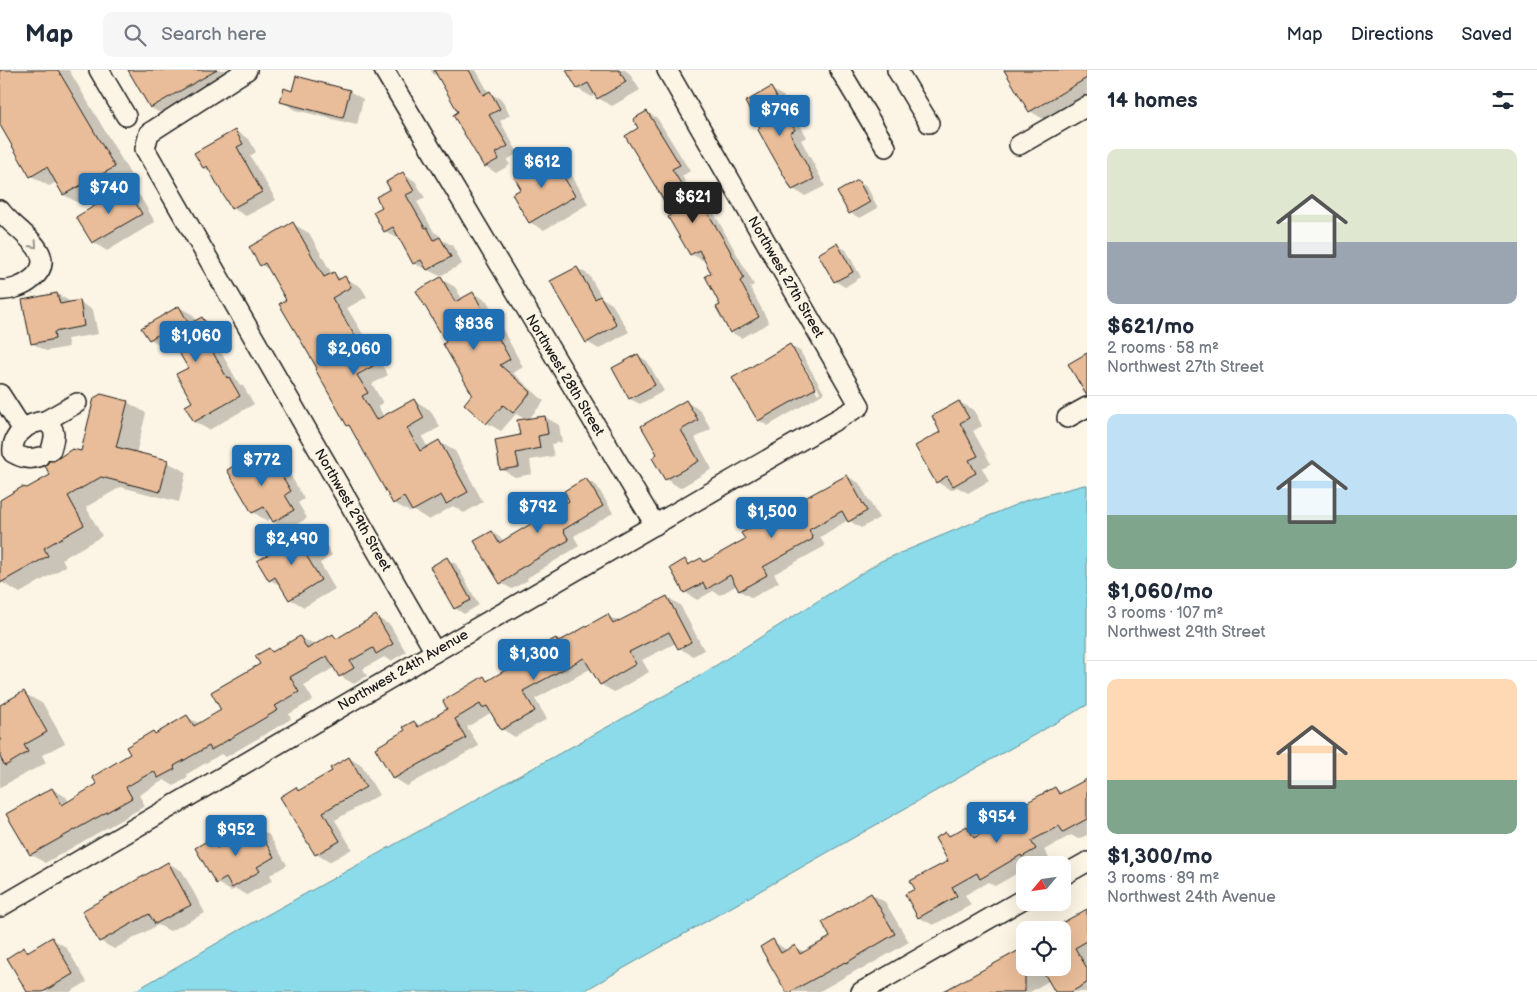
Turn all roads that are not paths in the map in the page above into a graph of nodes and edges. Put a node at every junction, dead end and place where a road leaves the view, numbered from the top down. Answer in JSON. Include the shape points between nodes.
{"nodes":[{"id":1,"x":99,"y":70,"type":"edge"},
{"id":2,"x":246,"y":70,"type":"edge"},
{"id":3,"x":384,"y":70,"type":"edge"},
{"id":4,"x":667,"y":70,"type":"edge"},
{"id":5,"x":840,"y":70,"type":"edge"},
{"id":6,"x":897,"y":70,"type":"edge"},
{"id":7,"x":1087,"y":106,"type":"edge"},
{"id":8,"x":126,"y":116,"type":"dead end"},
{"id":9,"x":929,"y":124,"type":"dead end"},
{"id":10,"x":1020,"y":145,"type":"dead end"},
{"id":11,"x":886,"y":147,"type":"dead end"},
{"id":12,"x":0,"y":210,"type":"edge"},
{"id":13,"x":0,"y":290,"type":"edge"},
{"id":14,"x":2,"y":401,"type":"edge"},
{"id":15,"x":77,"y":403,"type":"dead end"},
{"id":16,"x":860,"y":406,"type":"joint"},
{"id":17,"x":1087,"y":407,"type":"edge"},
{"id":18,"x":1067,"y":418,"type":"dead end"},
{"id":19,"x":45,"y":421,"type":"junction"},
{"id":20,"x":23,"y":430,"type":"junction"},
{"id":21,"x":6,"y":456,"type":"edge"},
{"id":22,"x":655,"y":525,"type":"junction"},
{"id":23,"x":435,"y":652,"type":"junction"},
{"id":24,"x":1087,"y":862,"type":"edge"},
{"id":25,"x":1071,"y":871,"type":"edge"},
{"id":26,"x":1016,"y":903,"type":"edge"},
{"id":27,"x":0,"y":907,"type":"edge"},
{"id":28,"x":861,"y":992,"type":"edge"}],
"edges":[{"from":1,"to":8,"type":"street"},
{"from":2,"to":23,"type":"street","name":"Northwest 29th Street","via":[[149,133],[145,149]]},
{"from":3,"to":22,"type":"street","name":"Northwest 28th Street"},
{"from":4,"to":16,"type":"street","name":"Northwest 27th Street"},
{"from":5,"to":11,"type":"street"},
{"from":6,"to":9,"type":"street"},
{"from":7,"to":10,"type":"street"},
{"from":12,"to":13,"type":"street","one_way":true,"via":[[40,252],[42,264],[39,273],[26,285]]},
{"from":14,"to":20,"type":"street"},
{"from":15,"to":19,"type":"street"},
{"from":16,"to":22,"type":"street","name":"Northwest 24th Avenue"},
{"from":17,"to":18,"type":"street"},
{"from":19,"to":20,"type":"street"},
{"from":19,"to":21,"type":"street","via":[[51,425],[55,436],[45,453],[30,459]]},
{"from":20,"to":21,"type":"street","via":[[14,439]]},
{"from":22,"to":23,"type":"street","name":"Northwest 24th Avenue"},
{"from":23,"to":27,"type":"street","name":"Northwest 24th Avenue"},
{"from":24,"to":25,"type":"street"},
{"from":26,"to":28,"type":"street"}]}
